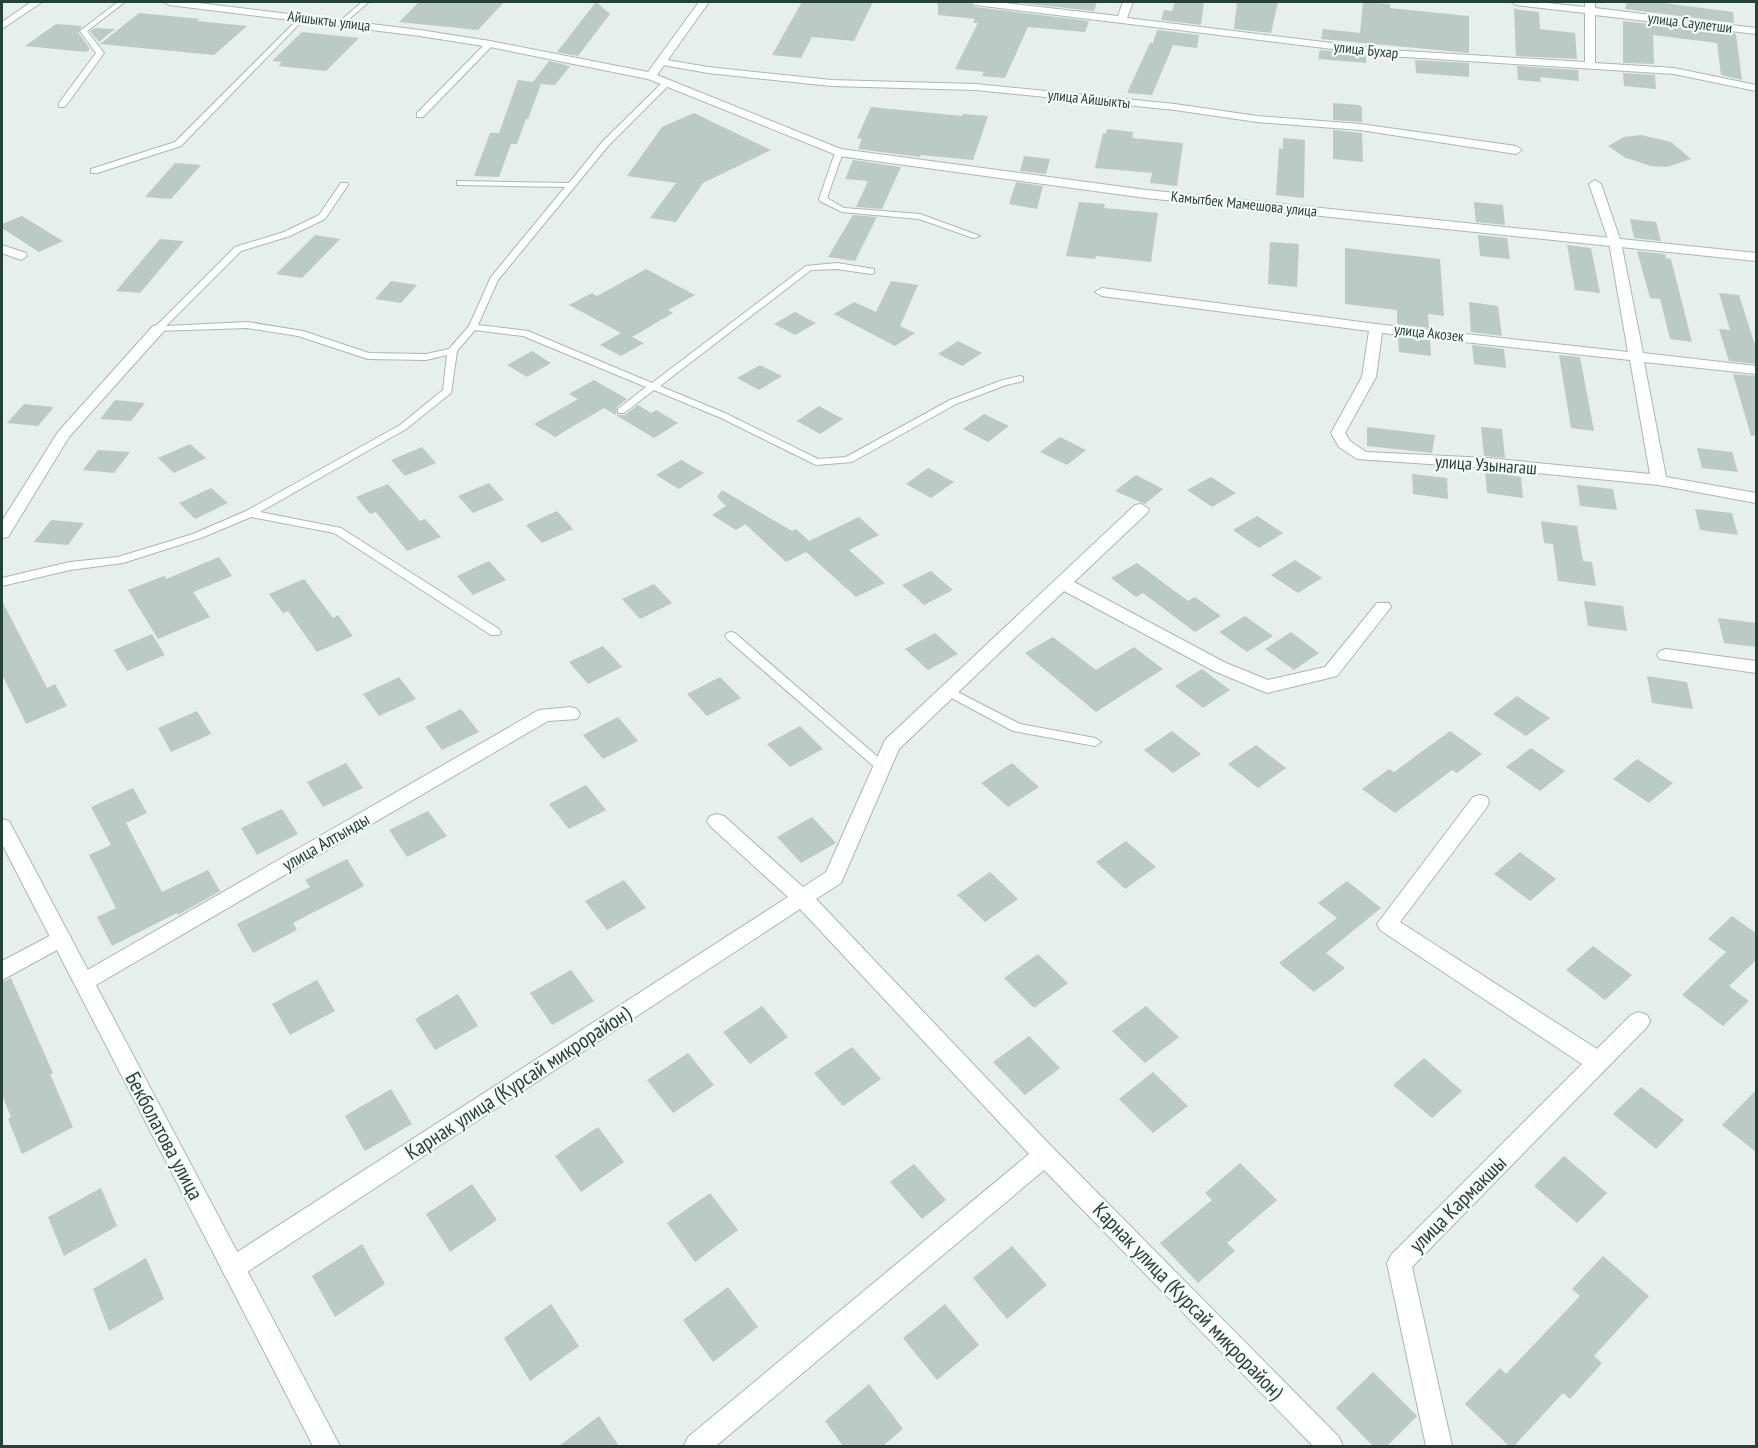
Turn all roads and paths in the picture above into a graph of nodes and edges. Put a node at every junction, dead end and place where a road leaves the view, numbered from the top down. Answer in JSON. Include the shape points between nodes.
{"nodes":[{"id":1,"x":37,"y":2,"type":"edge"},
{"id":2,"x":122,"y":2,"type":"edge"},
{"id":3,"x":169,"y":2,"type":"edge"},
{"id":4,"x":366,"y":2,"type":"edge"},
{"id":5,"x":704,"y":2,"type":"edge"},
{"id":6,"x":976,"y":2,"type":"edge"},
{"id":7,"x":1128,"y":2,"type":"edge"},
{"id":8,"x":1515,"y":2,"type":"edge"},
{"id":9,"x":1590,"y":6,"type":"edge"},
{"id":10,"x":302,"y":18,"type":"junction"},
{"id":11,"x":1121,"y":21,"type":"junction"},
{"id":12,"x":341,"y":23,"type":"junction"},
{"id":13,"x":2,"y":26,"type":"edge"},
{"id":14,"x":1756,"y":30,"type":"edge"},
{"id":15,"x":490,"y":44,"type":"junction"},
{"id":16,"x":661,"y":62,"type":"junction"},
{"id":17,"x":1590,"y":66,"type":"junction"},
{"id":18,"x":651,"y":76,"type":"junction"},
{"id":19,"x":668,"y":82,"type":"junction"},
{"id":20,"x":1756,"y":87,"type":"edge"},
{"id":21,"x":62,"y":105,"type":"dead end"},
{"id":22,"x":420,"y":115,"type":"dead end"},
{"id":23,"x":1516,"y":150,"type":"dead end"},
{"id":24,"x":839,"y":152,"type":"junction"},
{"id":25,"x":94,"y":171,"type":"dead end"},
{"id":26,"x":460,"y":183,"type":"dead end"},
{"id":27,"x":344,"y":184,"type":"dead end"},
{"id":28,"x":572,"y":184,"type":"junction"},
{"id":29,"x":1594,"y":184,"type":"dead end"},
{"id":30,"x":976,"y":236,"type":"dead end"},
{"id":31,"x":1615,"y":242,"type":"junction"},
{"id":32,"x":2,"y":249,"type":"edge"},
{"id":33,"x":21,"y":256,"type":"dead end"},
{"id":34,"x":1756,"y":257,"type":"edge"},
{"id":35,"x":871,"y":271,"type":"dead end"},
{"id":36,"x":1102,"y":292,"type":"dead end"},
{"id":37,"x":473,"y":327,"type":"junction"},
{"id":38,"x":158,"y":328,"type":"junction"},
{"id":39,"x":1376,"y":328,"type":"junction"},
{"id":40,"x":452,"y":351,"type":"junction"},
{"id":41,"x":1637,"y":356,"type":"junction"},
{"id":42,"x":1756,"y":370,"type":"edge"},
{"id":43,"x":1020,"y":379,"type":"dead end"},
{"id":44,"x":654,"y":387,"type":"junction"},
{"id":45,"x":621,"y":411,"type":"dead end"},
{"id":46,"x":1659,"y":480,"type":"junction"},
{"id":47,"x":1756,"y":498,"type":"edge"},
{"id":48,"x":1141,"y":509,"type":"dead end"},
{"id":49,"x":250,"y":513,"type":"junction"},
{"id":50,"x":2,"y":533,"type":"edge"},
{"id":51,"x":2,"y":582,"type":"edge"},
{"id":52,"x":1063,"y":583,"type":"junction"},
{"id":53,"x":1383,"y":607,"type":"dead end"},
{"id":54,"x":495,"y":632,"type":"dead end"},
{"id":55,"x":731,"y":636,"type":"dead end"},
{"id":56,"x":1666,"y":655,"type":"dead end"},
{"id":57,"x":1756,"y":667,"type":"edge"},
{"id":58,"x":948,"y":691,"type":"junction"},
{"id":59,"x":571,"y":714,"type":"dead end"},
{"id":60,"x":1095,"y":742,"type":"dead end"},
{"id":61,"x":882,"y":767,"type":"junction"},
{"id":62,"x":1480,"y":802,"type":"dead end"},
{"id":63,"x":717,"y":821,"type":"dead end"},
{"id":64,"x":2,"y":826,"type":"edge"},
{"id":65,"x":802,"y":898,"type":"junction"},
{"id":66,"x":61,"y":938,"type":"junction"},
{"id":67,"x":2,"y":971,"type":"edge"},
{"id":68,"x":84,"y":982,"type":"junction"},
{"id":69,"x":1639,"y":1021,"type":"dead end"},
{"id":70,"x":1598,"y":1062,"type":"junction"},
{"id":71,"x":1045,"y":1155,"type":"junction"},
{"id":72,"x":233,"y":1268,"type":"junction"},
{"id":73,"x":327,"y":1446,"type":"edge"},
{"id":74,"x":697,"y":1446,"type":"edge"},
{"id":75,"x":1330,"y":1446,"type":"edge"},
{"id":76,"x":1439,"y":1446,"type":"edge"}],
"edges":[{"from":1,"to":13,"type":"street"},
{"from":2,"to":21,"type":"lane","via":[[83,31],[100,52]]},
{"from":3,"to":10,"type":"street","name":"Айшыкты улица"},
{"from":4,"to":12,"type":"lane"},
{"from":5,"to":16,"type":"street"},
{"from":6,"to":11,"type":"street","name":"улица Бухар"},
{"from":7,"to":11,"type":"street"},
{"from":8,"to":9,"type":"street","name":"улица Саулетши"},
{"from":9,"to":14,"type":"street","name":"улица Саулетши"},
{"from":9,"to":17,"type":"street"},
{"from":10,"to":12,"type":"street","name":"Айшыкты улица"},
{"from":10,"to":25,"type":"lane","via":[[178,144]]},
{"from":11,"to":17,"type":"street","name":"улица Бухар","via":[[1389,53]]},
{"from":12,"to":15,"type":"street","name":"Айшыкты улица"},
{"from":15,"to":18,"type":"street","name":"Айшыкты улица"},
{"from":15,"to":22,"type":"lane"},
{"from":16,"to":18,"type":"street"},
{"from":16,"to":23,"type":"street","name":"улица Айшыкты","via":[[831,83],[975,87],[1175,107],[1257,119],[1360,127]]},
{"from":17,"to":20,"type":"street","name":"улица Бухар","via":[[1674,71]]},
{"from":18,"to":19,"type":"street","name":"Камытбек Мамешова улица"},
{"from":19,"to":24,"type":"street","name":"Камытбек Мамешова улица"},
{"from":19,"to":28,"type":"lane","via":[[606,143]]},
{"from":24,"to":30,"type":"lane","via":[[823,199],[842,210],[920,217]]},
{"from":24,"to":31,"type":"street","name":"Камытбек Мамешова улица","via":[[1146,194]]},
{"from":26,"to":28,"type":"lane"},
{"from":27,"to":38,"type":"lane","via":[[321,217],[287,234],[238,249]]},
{"from":28,"to":37,"type":"lane","via":[[494,279]]},
{"from":29,"to":31,"type":"street"},
{"from":31,"to":34,"type":"street","name":"Камытбек Мамешова улица"},
{"from":31,"to":41,"type":"street"},
{"from":32,"to":33,"type":"street"},
{"from":35,"to":44,"type":"lane","via":[[837,266],[809,268]]},
{"from":36,"to":39,"type":"street","name":"улица Акозек"},
{"from":37,"to":40,"type":"lane"},
{"from":37,"to":44,"type":"lane","via":[[525,333]]},
{"from":38,"to":40,"type":"lane","via":[[247,325],[300,333],[368,356],[426,357]]},
{"from":38,"to":50,"type":"street","via":[[63,435]]},
{"from":39,"to":41,"type":"street","name":"улица Акозек"},
{"from":39,"to":46,"type":"street","name":"улица Узынагаш","via":[[1369,377],[1338,433],[1344,444],[1362,456]]},
{"from":40,"to":49,"type":"lane","via":[[448,391],[403,427]]},
{"from":41,"to":42,"type":"street","name":"улица Акозек"},
{"from":41,"to":46,"type":"street"},
{"from":43,"to":44,"type":"lane","via":[[953,402],[848,460],[816,462],[724,416]]},
{"from":44,"to":45,"type":"lane"},
{"from":46,"to":47,"type":"street","name":"улица Узынагаш"},
{"from":48,"to":52,"type":"street","name":"Карнак улица (Курсай микрорайон)"},
{"from":49,"to":51,"type":"lane","via":[[197,536],[119,560],[70,566]]},
{"from":49,"to":54,"type":"lane","via":[[337,530]]},
{"from":52,"to":53,"type":"street","via":[[1220,667],[1268,687],[1331,672]]},
{"from":52,"to":58,"type":"street","name":"Карнак улица (Курсай микрорайон)"},
{"from":55,"to":61,"type":"lane"},
{"from":56,"to":57,"type":"street"},
{"from":58,"to":60,"type":"lane","via":[[1017,728]]},
{"from":58,"to":61,"type":"street","name":"Карнак улица (Курсай микрорайон)","via":[[891,745]]},
{"from":59,"to":68,"type":"street","name":"улица Алтынды","via":[[545,715]]},
{"from":61,"to":65,"type":"street","name":"Карнак улица (Курсай микрорайон)","via":[[834,876]]},
{"from":62,"to":70,"type":"street","via":[[1387,924]]},
{"from":63,"to":65,"type":"street","name":"Карнак улица (Курсай микрорайон)"},
{"from":64,"to":66,"type":"street","name":"Бекболатова улица"},
{"from":65,"to":71,"type":"street","name":"Карнак улица (Курсай микрорайон)"},
{"from":65,"to":72,"type":"street","name":"Карнак улица (Курсай микрорайон)"},
{"from":66,"to":67,"type":"street"},
{"from":66,"to":68,"type":"street","name":"Бекболатова улица"},
{"from":68,"to":72,"type":"street","name":"Бекболатова улица"},
{"from":69,"to":70,"type":"street","name":"улица Кармакшы"},
{"from":70,"to":76,"type":"street","name":"улица Кармакшы","via":[[1399,1263]]},
{"from":71,"to":74,"type":"street"},
{"from":71,"to":75,"type":"street","name":"Карнак улица (Курсай микрорайон)"},
{"from":72,"to":73,"type":"street","name":"Бекболатова улица"}]}
